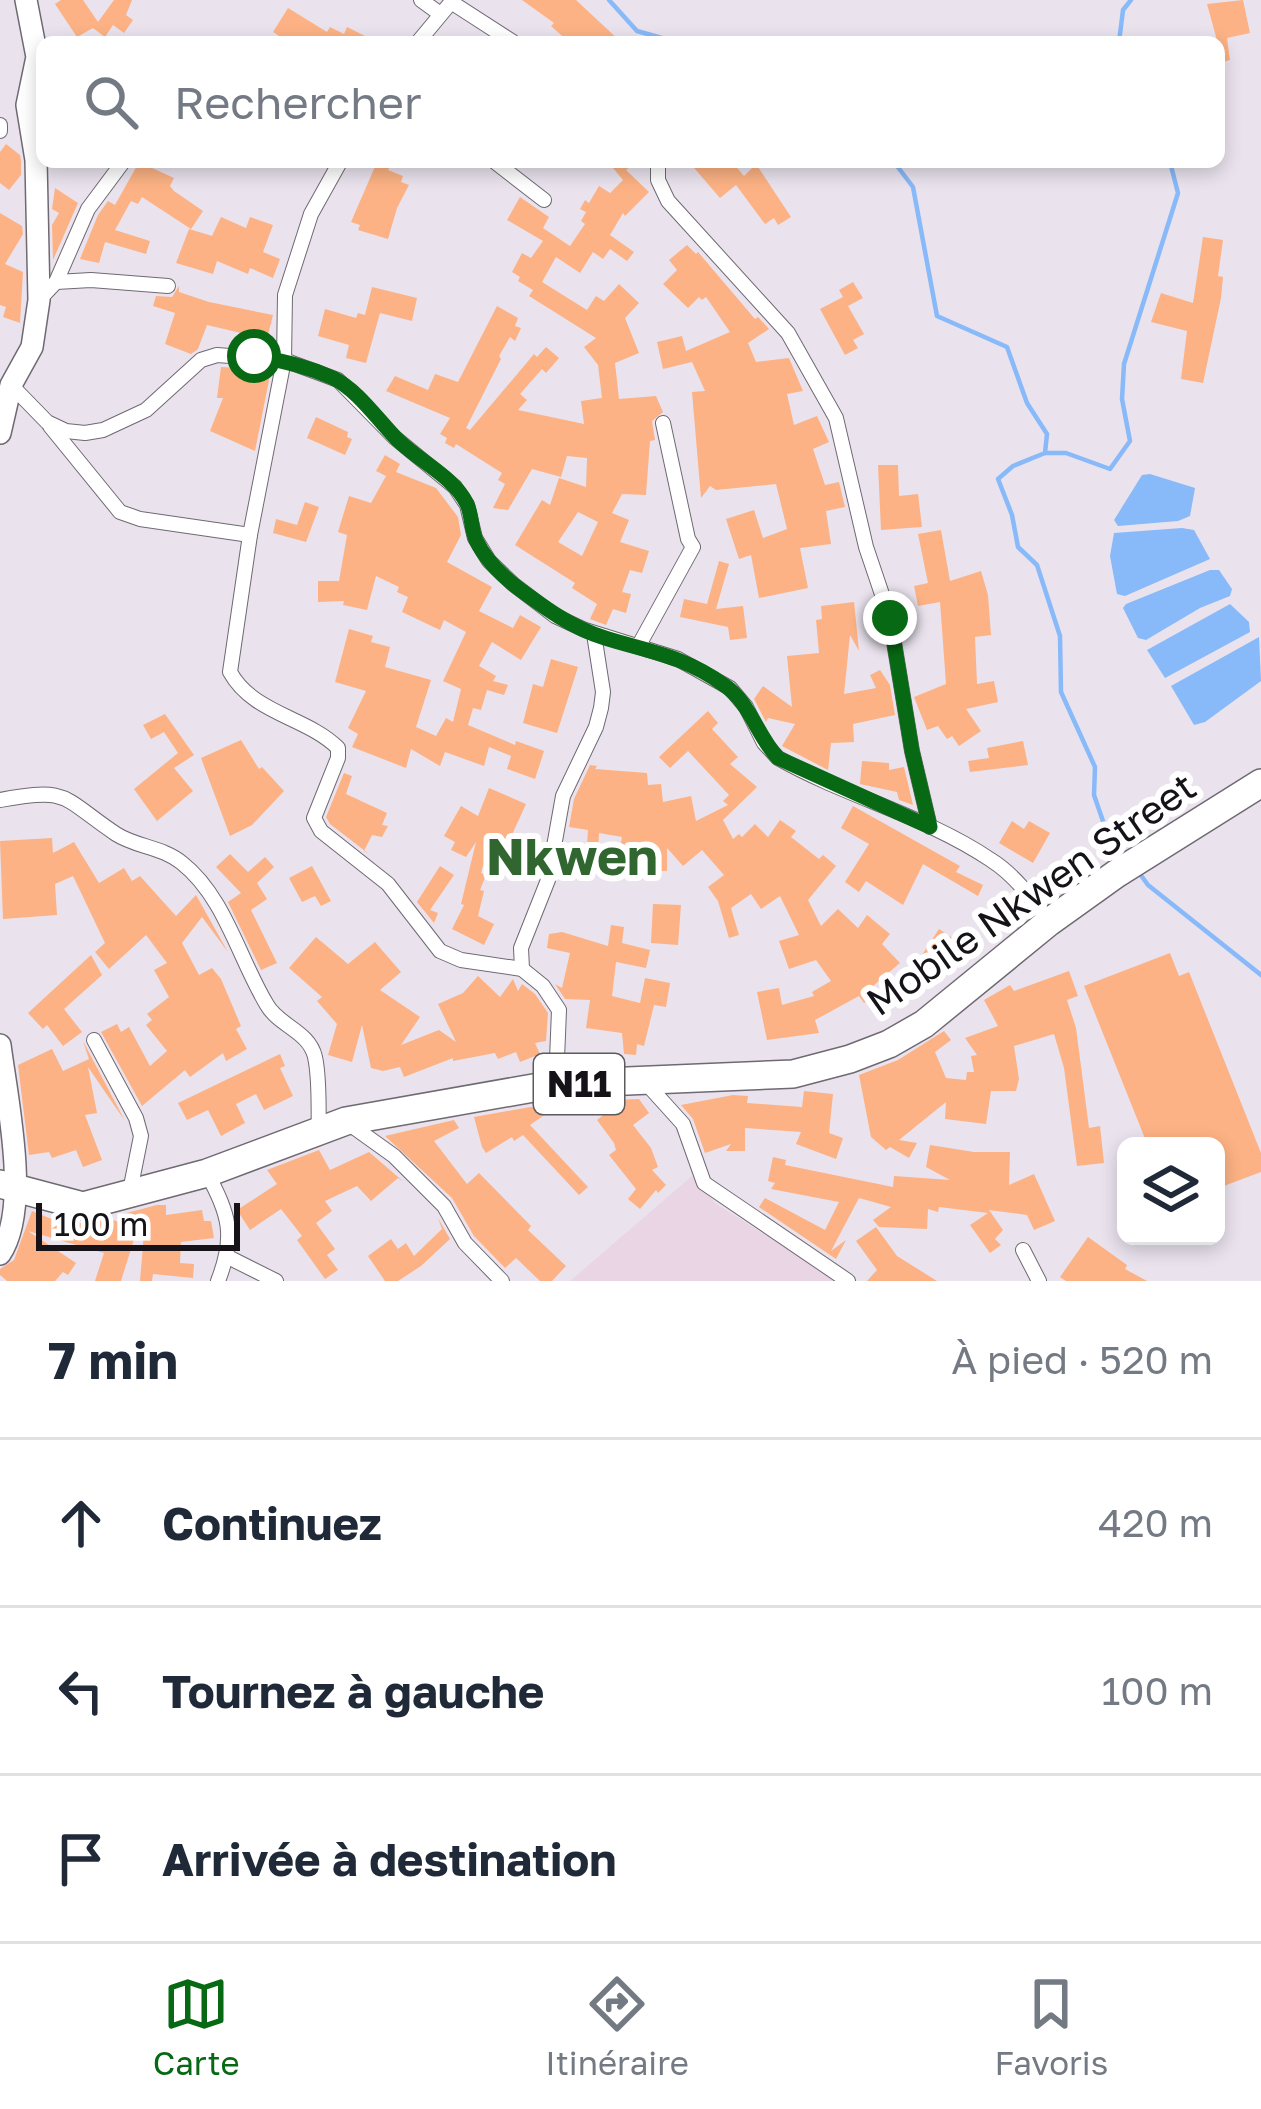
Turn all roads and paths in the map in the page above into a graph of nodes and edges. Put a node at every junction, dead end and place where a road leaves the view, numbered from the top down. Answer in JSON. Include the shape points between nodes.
{"nodes":[{"id":1,"x":26,"y":0,"type":"edge"},
{"id":2,"x":421,"y":0,"type":"edge"},
{"id":3,"x":448,"y":5,"type":"edge"},
{"id":4,"x":423,"y":36,"type":"edge"},
{"id":5,"x":502,"y":36,"type":"edge"},
{"id":6,"x":36,"y":52,"type":"edge"},
{"id":7,"x":36,"y":62,"type":"edge"},
{"id":8,"x":36,"y":160,"type":"edge"},
{"id":9,"x":36,"y":168,"type":"edge"},
{"id":10,"x":119,"y":168,"type":"edge"},
{"id":11,"x":337,"y":168,"type":"edge"},
{"id":12,"x":503,"y":168,"type":"edge"},
{"id":13,"x":658,"y":168,"type":"edge"},
{"id":14,"x":544,"y":200,"type":"dead end"},
{"id":15,"x":56,"y":282,"type":"junction"},
{"id":16,"x":168,"y":286,"type":"dead end"},
{"id":17,"x":40,"y":300,"type":"junction"},
{"id":18,"x":284,"y":360,"type":"junction"},
{"id":19,"x":6,"y":376,"type":"edge"},
{"id":20,"x":47,"y":422,"type":"junction"},
{"id":21,"x":663,"y":423,"type":"dead end"},
{"id":22,"x":0,"y":433,"type":"edge"},
{"id":23,"x":250,"y":535,"type":"junction"},
{"id":24,"x":594,"y":634,"type":"junction"},
{"id":25,"x":639,"y":644,"type":"junction"},
{"id":26,"x":1261,"y":783,"type":"edge"},
{"id":27,"x":0,"y":800,"type":"edge"},
{"id":28,"x":930,"y":827,"type":"junction"},
{"id":29,"x":1048,"y":922,"type":"junction"},
{"id":30,"x":522,"y":969,"type":"junction"},
{"id":31,"x":94,"y":1040,"type":"dead end"},
{"id":32,"x":0,"y":1045,"type":"edge"},
{"id":33,"x":646,"y":1083,"type":"junction"},
{"id":34,"x":556,"y":1084,"type":"junction"},
{"id":35,"x":332,"y":1126,"type":"junction"},
{"id":36,"x":207,"y":1173,"type":"junction"},
{"id":37,"x":7,"y":1186,"type":"edge"},
{"id":38,"x":130,"y":1196,"type":"junction"},
{"id":39,"x":1023,"y":1250,"type":"dead end"},
{"id":40,"x":0,"y":1254,"type":"edge"},
{"id":41,"x":228,"y":1257,"type":"junction"},
{"id":42,"x":218,"y":1281,"type":"edge"},
{"id":43,"x":276,"y":1281,"type":"edge"},
{"id":44,"x":502,"y":1281,"type":"edge"},
{"id":45,"x":848,"y":1281,"type":"edge"},
{"id":46,"x":1039,"y":1281,"type":"edge"}],
"edges":[{"from":1,"to":6,"type":"street"},
{"from":2,"to":3,"type":"street"},
{"from":3,"to":4,"type":"street"},
{"from":3,"to":5,"type":"street"},
{"from":7,"to":8,"type":"street","via":[[27,106]]},
{"from":9,"to":17,"type":"street"},
{"from":10,"to":15,"type":"street","via":[[88,209]]},
{"from":11,"to":18,"type":"street","via":[[311,214],[285,295]]},
{"from":12,"to":14,"type":"street"},
{"from":13,"to":28,"type":"street","via":[[668,201],[788,333],[836,418],[890,618]]},
{"from":15,"to":16,"type":"street"},
{"from":15,"to":17,"type":"street"},
{"from":17,"to":19,"type":"street","via":[[32,347]]},
{"from":18,"to":20,"type":"street","via":[[201,360],[146,410],[103,430],[66,431]]},
{"from":18,"to":23,"type":"street"},
{"from":18,"to":24,"type":"street","via":[[338,380],[454,488],[488,561],[555,616]]},
{"from":19,"to":20,"type":"street"},
{"from":19,"to":22,"type":"street"},
{"from":20,"to":23,"type":"street","via":[[120,512]]},
{"from":21,"to":25,"type":"street","via":[[693,548]]},
{"from":23,"to":30,"type":"street","via":[[230,672],[264,706],[338,748],[314,824],[388,884],[440,951]]},
{"from":24,"to":25,"type":"street"},
{"from":24,"to":30,"type":"street","via":[[601,708],[563,796]]},
{"from":25,"to":28,"type":"street","via":[[730,688],[778,758]]},
{"from":26,"to":29,"type":"highway","name":"Mobile Nkwen Street","number":"N11"},
{"from":27,"to":35,"type":"street","via":[[58,795],[191,871],[266,1004],[308,1041]]},
{"from":28,"to":29,"type":"street","via":[[994,861]]},
{"from":29,"to":33,"type":"highway","name":"Mobile Nkwen Street","number":"N11","via":[[889,1044],[793,1074]]},
{"from":30,"to":34,"type":"street","via":[[559,1010]]},
{"from":31,"to":38,"type":"street","via":[[141,1136]]},
{"from":32,"to":37,"type":"street"},
{"from":33,"to":34,"type":"highway","name":"Mobile Nkwen Street","number":"N11"},
{"from":33,"to":45,"type":"street","via":[[683,1124],[704,1183]]},
{"from":34,"to":35,"type":"highway","name":"Mobile Nkwen Street","number":"N11"},
{"from":35,"to":36,"type":"highway","name":"Mobile Nkwen Street","number":"N11"},
{"from":35,"to":44,"type":"street","via":[[394,1156]]},
{"from":36,"to":38,"type":"highway","name":"Mobile Nkwen Street","number":"N11"},
{"from":36,"to":41,"type":"street","via":[[229,1216]]},
{"from":37,"to":38,"type":"highway","name":"Mobile Nkwen Street","number":"N11","via":[[83,1206]]},
{"from":37,"to":40,"type":"street","via":[[10,1239]]},
{"from":39,"to":46,"type":"street"},
{"from":41,"to":42,"type":"street"},
{"from":41,"to":43,"type":"street"}]}
